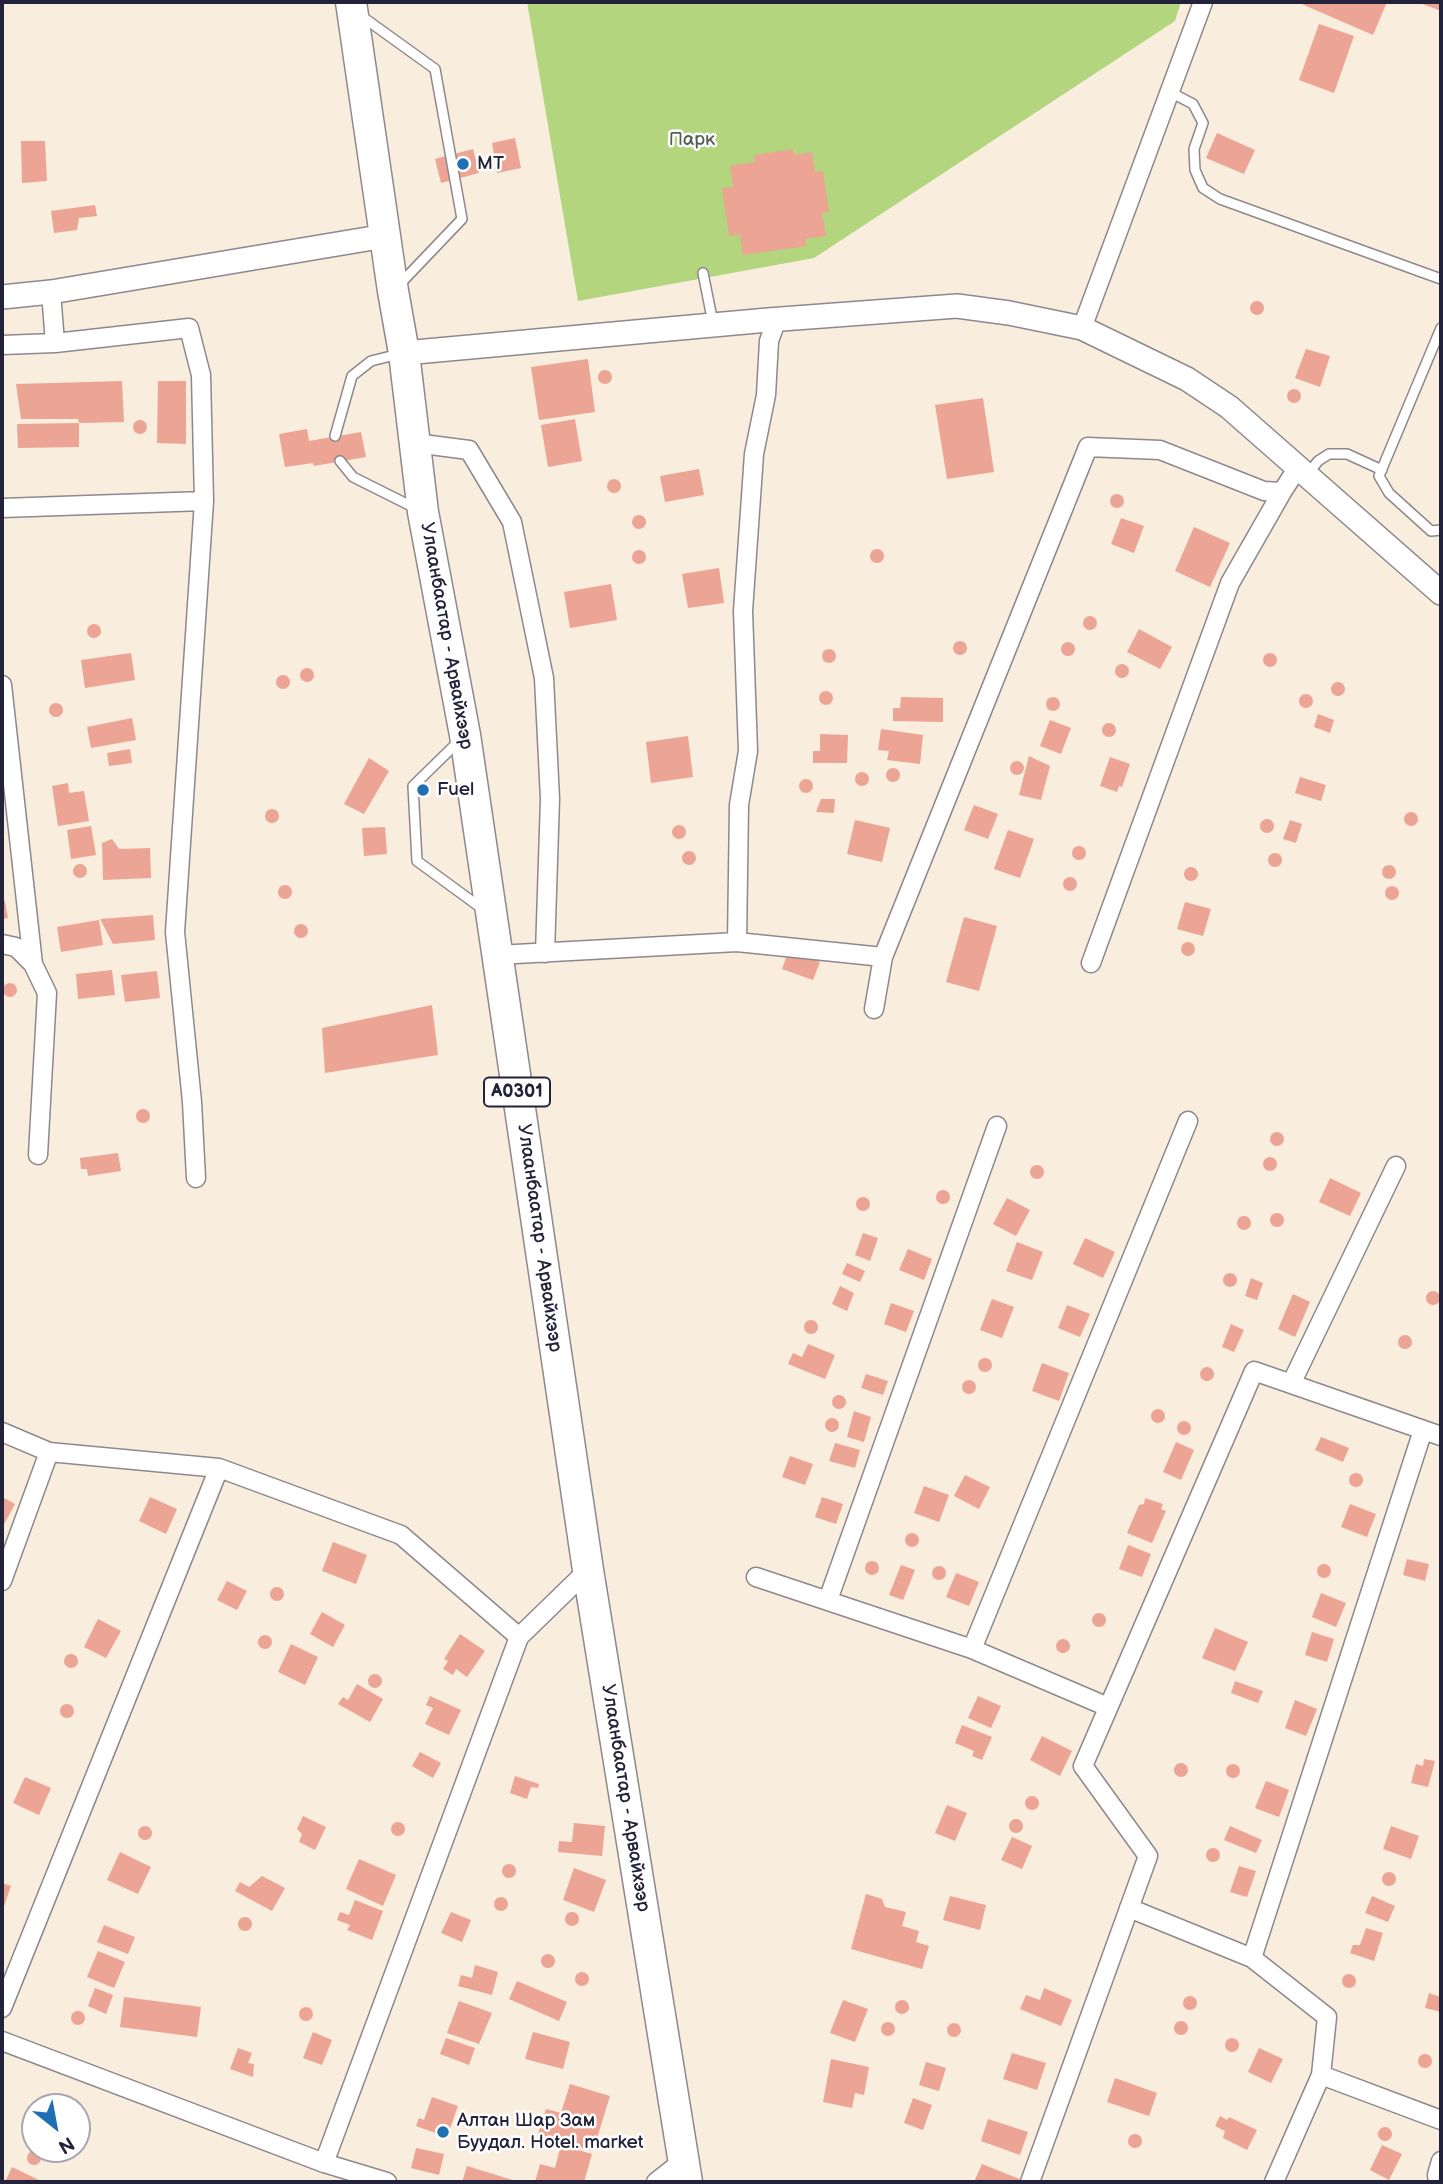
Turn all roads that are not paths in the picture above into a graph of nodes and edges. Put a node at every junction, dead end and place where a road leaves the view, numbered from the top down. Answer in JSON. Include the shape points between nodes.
{"nodes":[{"id":1,"x":1203,"y":2,"type":"edge"},
{"id":2,"x":354,"y":4,"type":"edge"},
{"id":3,"x":1170,"y":92,"type":"junction"},
{"id":4,"x":385,"y":236,"type":"junction"},
{"id":5,"x":702,"y":273,"type":"dead end"},
{"id":6,"x":1441,"y":279,"type":"edge"},
{"id":7,"x":393,"y":291,"type":"junction"},
{"id":8,"x":51,"y":292,"type":"junction"},
{"id":9,"x":2,"y":297,"type":"edge"},
{"id":10,"x":777,"y":319,"type":"junction"},
{"id":11,"x":713,"y":325,"type":"junction"},
{"id":12,"x":1082,"y":328,"type":"junction"},
{"id":13,"x":1441,"y":328,"type":"edge"},
{"id":14,"x":55,"y":342,"type":"junction"},
{"id":15,"x":2,"y":345,"type":"edge"},
{"id":16,"x":404,"y":353,"type":"junction"},
{"id":17,"x":335,"y":436,"type":"dead end"},
{"id":18,"x":415,"y":443,"type":"junction"},
{"id":19,"x":340,"y":461,"type":"dead end"},
{"id":20,"x":1382,"y":470,"type":"junction"},
{"id":21,"x":1303,"y":471,"type":"junction"},
{"id":22,"x":1282,"y":492,"type":"junction"},
{"id":23,"x":204,"y":501,"type":"junction"},
{"id":24,"x":2,"y":508,"type":"edge"},
{"id":25,"x":424,"y":512,"type":"junction"},
{"id":26,"x":1441,"y":530,"type":"edge"},
{"id":27,"x":1441,"y":593,"type":"edge"},
{"id":28,"x":2,"y":685,"type":"edge"},
{"id":29,"x":465,"y":735,"type":"junction"},
{"id":30,"x":491,"y":915,"type":"junction"},
{"id":31,"x":737,"y":942,"type":"junction"},
{"id":32,"x":2,"y":944,"type":"edge"},
{"id":33,"x":545,"y":953,"type":"junction"},
{"id":34,"x":497,"y":955,"type":"junction"},
{"id":35,"x":883,"y":957,"type":"junction"},
{"id":36,"x":1091,"y":963,"type":"dead end"},
{"id":37,"x":33,"y":964,"type":"junction"},
{"id":38,"x":874,"y":1009,"type":"dead end"},
{"id":39,"x":1188,"y":1121,"type":"dead end"},
{"id":40,"x":997,"y":1126,"type":"dead end"},
{"id":41,"x":38,"y":1155,"type":"dead end"},
{"id":42,"x":1396,"y":1166,"type":"dead end"},
{"id":43,"x":196,"y":1178,"type":"dead end"},
{"id":44,"x":1291,"y":1384,"type":"junction"},
{"id":45,"x":1423,"y":1430,"type":"junction"},
{"id":46,"x":2,"y":1432,"type":"edge"},
{"id":47,"x":1441,"y":1436,"type":"edge"},
{"id":48,"x":48,"y":1452,"type":"junction"},
{"id":49,"x":219,"y":1468,"type":"junction"},
{"id":50,"x":588,"y":1570,"type":"junction"},
{"id":51,"x":757,"y":1577,"type":"dead end"},
{"id":52,"x":2,"y":1581,"type":"edge"},
{"id":53,"x":828,"y":1600,"type":"junction"},
{"id":54,"x":519,"y":1637,"type":"junction"},
{"id":55,"x":972,"y":1649,"type":"junction"},
{"id":56,"x":1108,"y":1707,"type":"junction"},
{"id":57,"x":1129,"y":1908,"type":"junction"},
{"id":58,"x":1252,"y":1958,"type":"junction"},
{"id":59,"x":2,"y":2008,"type":"edge"},
{"id":60,"x":2,"y":2041,"type":"edge"},
{"id":61,"x":1321,"y":2075,"type":"junction"},
{"id":62,"x":1441,"y":2120,"type":"edge"},
{"id":63,"x":1441,"y":2161,"type":"edge"},
{"id":64,"x":324,"y":2163,"type":"junction"},
{"id":65,"x":686,"y":2171,"type":"edge"},
{"id":66,"x":387,"y":2182,"type":"edge"},
{"id":67,"x":656,"y":2182,"type":"edge"},
{"id":68,"x":1030,"y":2182,"type":"edge"},
{"id":69,"x":1274,"y":2182,"type":"edge"},
{"id":70,"x":1437,"y":2182,"type":"edge"}],
"edges":[{"from":1,"to":3,"type":"street"},
{"from":2,"to":4,"type":"highway","name":"Улаанбаатар - Арвайхээр","number":"A0301"},
{"from":2,"to":7,"type":"lane","via":[[435,69],[462,219]]},
{"from":3,"to":6,"type":"lane","via":[[1194,104],[1203,123],[1194,149],[1195,170],[1211,194]]},
{"from":3,"to":12,"type":"street"},
{"from":4,"to":7,"type":"highway","name":"Улаанбаатар - Арвайхээр","number":"A0301"},
{"from":4,"to":8,"type":"street"},
{"from":5,"to":11,"type":"lane"},
{"from":7,"to":16,"type":"highway","name":"Улаанбаатар - Арвайхээр","number":"A0301"},
{"from":8,"to":9,"type":"street"},
{"from":8,"to":14,"type":"street"},
{"from":10,"to":11,"type":"street"},
{"from":10,"to":12,"type":"street","via":[[957,306]]},
{"from":10,"to":31,"type":"street","via":[[769,341],[766,395],[754,454],[744,598],[748,751],[739,805]]},
{"from":11,"to":16,"type":"street"},
{"from":12,"to":21,"type":"street","via":[[1187,379],[1229,407]]},
{"from":13,"to":20,"type":"lane"},
{"from":14,"to":15,"type":"street"},
{"from":14,"to":23,"type":"street","via":[[189,328],[201,375]]},
{"from":16,"to":17,"type":"lane","via":[[371,361],[352,376]]},
{"from":16,"to":18,"type":"highway","name":"Улаанбаатар - Арвайхээр","number":"A0301"},
{"from":18,"to":25,"type":"highway","name":"Улаанбаатар - Арвайхээр","number":"A0301"},
{"from":18,"to":33,"type":"street","via":[[469,450],[512,522],[544,678],[550,799]]},
{"from":19,"to":25,"type":"lane","via":[[353,477]]},
{"from":20,"to":21,"type":"lane","via":[[1347,454],[1329,454]]},
{"from":20,"to":26,"type":"lane","via":[[1379,477],[1389,493],[1431,531]]},
{"from":21,"to":22,"type":"street"},
{"from":21,"to":27,"type":"street"},
{"from":22,"to":35,"type":"street","via":[[1264,491],[1160,450],[1088,447]]},
{"from":22,"to":36,"type":"street","via":[[1230,583]]},
{"from":23,"to":24,"type":"street"},
{"from":23,"to":43,"type":"street","via":[[175,932]]},
{"from":25,"to":29,"type":"highway","name":"Улаанбаатар - Арвайхээр","number":"A0301"},
{"from":28,"to":37,"type":"street"},
{"from":29,"to":30,"type":"highway","name":"Улаанбаатар - Арвайхээр","number":"A0301"},
{"from":29,"to":30,"type":"lane","via":[[413,786],[417,861]]},
{"from":30,"to":34,"type":"highway","name":"Улаанбаатар - Арвайхээр","number":"A0301"},
{"from":31,"to":33,"type":"street"},
{"from":31,"to":35,"type":"street"},
{"from":32,"to":37,"type":"street","via":[[16,947]]},
{"from":33,"to":34,"type":"street"},
{"from":34,"to":50,"type":"highway","name":"Улаанбаатар - Арвайхээр","number":"A0301"},
{"from":35,"to":38,"type":"street"},
{"from":37,"to":41,"type":"street","via":[[47,993]]},
{"from":39,"to":55,"type":"street"},
{"from":40,"to":53,"type":"street"},
{"from":42,"to":44,"type":"street"},
{"from":44,"to":45,"type":"street"},
{"from":44,"to":56,"type":"street","via":[[1254,1371]]},
{"from":45,"to":47,"type":"street"},
{"from":45,"to":58,"type":"street"},
{"from":46,"to":48,"type":"street"},
{"from":48,"to":49,"type":"street"},
{"from":48,"to":52,"type":"street"},
{"from":49,"to":54,"type":"street","via":[[401,1535]]},
{"from":49,"to":59,"type":"street"},
{"from":50,"to":54,"type":"street"},
{"from":50,"to":65,"type":"highway","name":"Улаанбаатар - Арвайхээр","number":"A0301"},
{"from":51,"to":53,"type":"street"},
{"from":53,"to":55,"type":"street"},
{"from":54,"to":64,"type":"street"},
{"from":55,"to":56,"type":"street"},
{"from":56,"to":57,"type":"street","via":[[1083,1766],[1148,1856]]},
{"from":57,"to":58,"type":"street"},
{"from":57,"to":68,"type":"street"},
{"from":58,"to":61,"type":"street","via":[[1327,2017]]},
{"from":60,"to":64,"type":"street"},
{"from":61,"to":62,"type":"street"},
{"from":61,"to":69,"type":"street"},
{"from":63,"to":70,"type":"street"},
{"from":64,"to":66,"type":"street"},
{"from":65,"to":67,"type":"street"}]}
